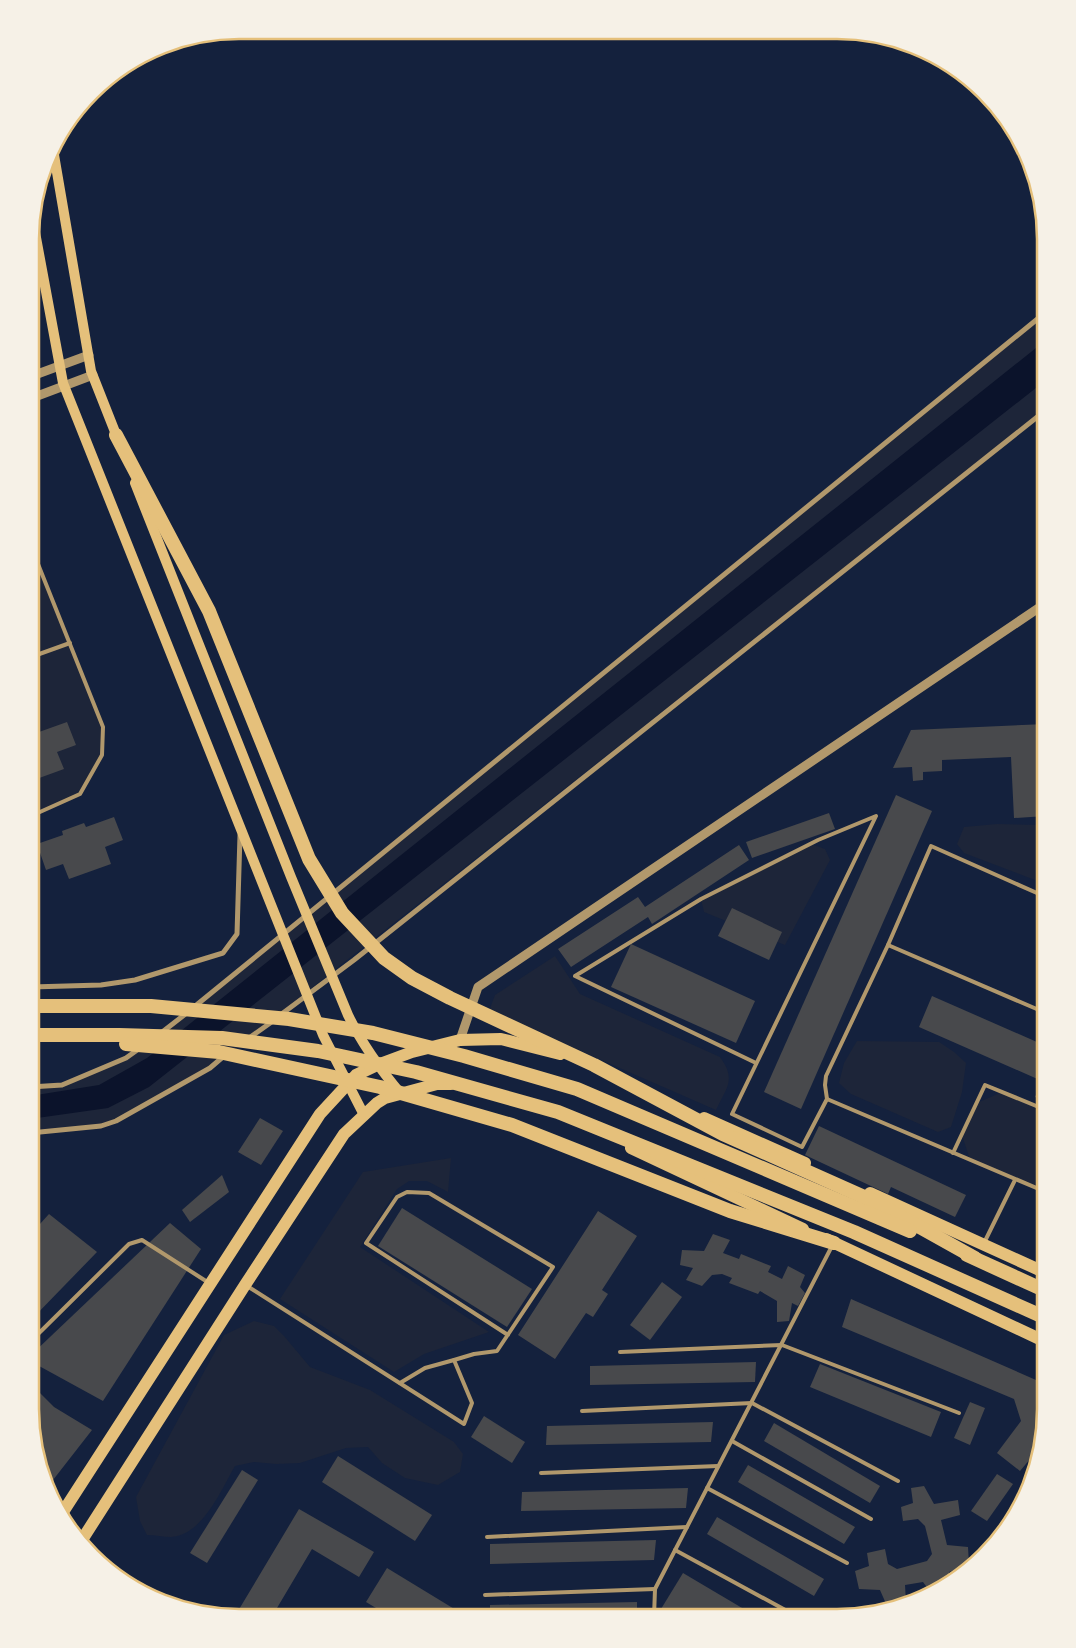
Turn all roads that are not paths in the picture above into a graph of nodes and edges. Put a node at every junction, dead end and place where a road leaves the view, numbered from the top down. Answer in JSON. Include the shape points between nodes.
{"nodes":[{"id":1,"x":55,"y":160,"type":"edge"},
{"id":2,"x":39,"y":254,"type":"edge"},
{"id":3,"x":1037,"y":319,"type":"edge"},
{"id":4,"x":89,"y":355,"type":"junction"},
{"id":5,"x":60,"y":366,"type":"junction"},
{"id":6,"x":39,"y":374,"type":"edge"},
{"id":7,"x":93,"y":375,"type":"junction"},
{"id":8,"x":64,"y":386,"type":"junction"},
{"id":9,"x":39,"y":395,"type":"edge"},
{"id":10,"x":1037,"y":417,"type":"edge"},
{"id":11,"x":116,"y":435,"type":"junction"},
{"id":12,"x":39,"y":567,"type":"edge"},
{"id":13,"x":1037,"y":609,"type":"edge"},
{"id":14,"x":70,"y":643,"type":"junction"},
{"id":15,"x":39,"y":654,"type":"edge"},
{"id":16,"x":39,"y":812,"type":"edge"},
{"id":17,"x":241,"y":828,"type":"junction"},
{"id":18,"x":1037,"y":892,"type":"edge"},
{"id":19,"x":888,"y":945,"type":"junction"},
{"id":20,"x":39,"y":987,"type":"edge"},
{"id":21,"x":39,"y":1006,"type":"edge"},
{"id":22,"x":1037,"y":1009,"type":"edge"},
{"id":23,"x":39,"y":1036,"type":"edge"},
{"id":24,"x":39,"y":1037,"type":"edge"},
{"id":25,"x":460,"y":1040,"type":"junction"},
{"id":26,"x":756,"y":1063,"type":"junction"},
{"id":27,"x":377,"y":1064,"type":"junction"},
{"id":28,"x":349,"y":1082,"type":"junction"},
{"id":29,"x":39,"y":1086,"type":"edge"},
{"id":30,"x":401,"y":1094,"type":"junction"},
{"id":31,"x":827,"y":1099,"type":"junction"},
{"id":32,"x":1037,"y":1106,"type":"edge"},
{"id":33,"x":364,"y":1115,"type":"junction"},
{"id":34,"x":39,"y":1132,"type":"edge"},
{"id":35,"x":953,"y":1153,"type":"junction"},
{"id":36,"x":1015,"y":1180,"type":"junction"},
{"id":37,"x":1037,"y":1189,"type":"edge"},
{"id":38,"x":834,"y":1243,"type":"junction"},
{"id":39,"x":984,"y":1245,"type":"junction"},
{"id":40,"x":975,"y":1258,"type":"junction"},
{"id":41,"x":1037,"y":1269,"type":"edge"},
{"id":42,"x":211,"y":1284,"type":"junction"},
{"id":43,"x":245,"y":1285,"type":"junction"},
{"id":44,"x":1037,"y":1287,"type":"edge"},
{"id":45,"x":1037,"y":1314,"type":"edge"},
{"id":46,"x":39,"y":1333,"type":"edge"},
{"id":47,"x":508,"y":1334,"type":"junction"},
{"id":48,"x":1037,"y":1338,"type":"edge"},
{"id":49,"x":782,"y":1345,"type":"junction"},
{"id":50,"x":620,"y":1352,"type":"dead end"},
{"id":51,"x":454,"y":1360,"type":"junction"},
{"id":52,"x":400,"y":1383,"type":"junction"},
{"id":53,"x":752,"y":1403,"type":"junction"},
{"id":54,"x":582,"y":1412,"type":"dead end"},
{"id":55,"x":959,"y":1413,"type":"dead end"},
{"id":56,"x":732,"y":1441,"type":"junction"},
{"id":57,"x":718,"y":1466,"type":"junction"},
{"id":58,"x":541,"y":1474,"type":"dead end"},
{"id":59,"x":898,"y":1481,"type":"dead end"},
{"id":60,"x":707,"y":1488,"type":"junction"},
{"id":61,"x":65,"y":1508,"type":"edge"},
{"id":62,"x":871,"y":1519,"type":"dead end"},
{"id":63,"x":687,"y":1527,"type":"junction"},
{"id":64,"x":84,"y":1536,"type":"edge"},
{"id":65,"x":487,"y":1537,"type":"dead end"},
{"id":66,"x":675,"y":1550,"type":"junction"},
{"id":67,"x":847,"y":1563,"type":"dead end"},
{"id":68,"x":655,"y":1589,"type":"junction"},
{"id":69,"x":485,"y":1594,"type":"dead end"},
{"id":70,"x":654,"y":1609,"type":"edge"},
{"id":71,"x":783,"y":1609,"type":"edge"}],
"edges":[{"from":1,"to":4,"type":"main road"},
{"from":2,"to":5,"type":"main road"},
{"from":3,"to":29,"type":"street","via":[[176,1021],[126,1058],[62,1085]]},
{"from":4,"to":5,"type":"street"},
{"from":4,"to":7,"type":"main road"},
{"from":5,"to":6,"type":"street"},
{"from":5,"to":8,"type":"main road"},
{"from":7,"to":8,"type":"street"},
{"from":7,"to":11,"type":"main road"},
{"from":8,"to":9,"type":"street"},
{"from":8,"to":17,"type":"main road"},
{"from":10,"to":34,"type":"street","via":[[354,960],[210,1068],[116,1121],[100,1126]]},
{"from":11,"to":27,"type":"main road","via":[[348,1015]]},
{"from":11,"to":40,"type":"highway","via":[[209,611],[310,859],[342,914],[384,958],[412,978],[450,998],[594,1064],[723,1134],[874,1201]]},
{"from":12,"to":14,"type":"lane"},
{"from":13,"to":25,"type":"street","via":[[478,987]]},
{"from":14,"to":15,"type":"lane"},
{"from":14,"to":16,"type":"lane","via":[[103,727],[102,755],[80,794]]},
{"from":17,"to":20,"type":"street","via":[[237,934],[223,952],[135,980],[101,985]]},
{"from":17,"to":28,"type":"main road","via":[[320,1026]]},
{"from":18,"to":19,"type":"lane","via":[[930,846]]},
{"from":19,"to":22,"type":"lane"},
{"from":19,"to":31,"type":"lane","via":[[826,1076]]},
{"from":21,"to":40,"type":"highway","via":[[151,1006],[289,1019],[373,1033],[464,1056],[576,1090]]},
{"from":23,"to":45,"type":"highway","via":[[222,1038],[318,1051],[426,1074],[558,1112],[854,1232]]},
{"from":24,"to":38,"type":"highway","via":[[220,1052],[380,1087],[512,1125],[730,1211]]},
{"from":25,"to":27,"type":"main road"},
{"from":25,"to":39,"type":"main road","via":[[501,1039],[554,1052]]},
{"from":26,"to":26,"type":"lane","via":[[824,922],[876,816],[818,840],[701,899],[576,976]]},
{"from":26,"to":31,"type":"lane","via":[[732,1114],[802,1147]]},
{"from":27,"to":28,"type":"main road"},
{"from":27,"to":30,"type":"main road"},
{"from":28,"to":33,"type":"main road"},
{"from":28,"to":42,"type":"main road","via":[[320,1114]]},
{"from":30,"to":33,"type":"main road","via":[[385,1098]]},
{"from":30,"to":38,"type":"main road","via":[[437,1084],[468,1083],[500,1092],[621,1143]]},
{"from":31,"to":35,"type":"lane"},
{"from":32,"to":35,"type":"lane","via":[[985,1086]]},
{"from":33,"to":43,"type":"main road","via":[[344,1134]]},
{"from":35,"to":36,"type":"lane"},
{"from":36,"to":37,"type":"lane"},
{"from":36,"to":39,"type":"lane"},
{"from":38,"to":48,"type":"main road"},
{"from":38,"to":49,"type":"lane"},
{"from":39,"to":41,"type":"main road"},
{"from":40,"to":44,"type":"highway"},
{"from":42,"to":46,"type":"lane","via":[[142,1240],[129,1244]]},
{"from":42,"to":61,"type":"main road"},
{"from":43,"to":52,"type":"lane"},
{"from":43,"to":64,"type":"main road"},
{"from":47,"to":47,"type":"lane","via":[[553,1267],[430,1193],[407,1192],[397,1197],[366,1242]]},
{"from":47,"to":51,"type":"lane","via":[[497,1352]]},
{"from":49,"to":50,"type":"lane"},
{"from":49,"to":53,"type":"lane"},
{"from":49,"to":55,"type":"lane"},
{"from":51,"to":52,"type":"lane","via":[[425,1368]]},
{"from":51,"to":52,"type":"lane","via":[[472,1403],[464,1424]]},
{"from":53,"to":54,"type":"lane"},
{"from":53,"to":56,"type":"lane"},
{"from":53,"to":59,"type":"lane"},
{"from":56,"to":57,"type":"lane"},
{"from":56,"to":62,"type":"lane"},
{"from":57,"to":58,"type":"lane"},
{"from":57,"to":60,"type":"lane"},
{"from":60,"to":63,"type":"lane"},
{"from":60,"to":67,"type":"lane"},
{"from":63,"to":65,"type":"lane"},
{"from":63,"to":66,"type":"lane"},
{"from":66,"to":68,"type":"lane"},
{"from":66,"to":71,"type":"lane"},
{"from":68,"to":69,"type":"lane"},
{"from":68,"to":70,"type":"lane"}]}
